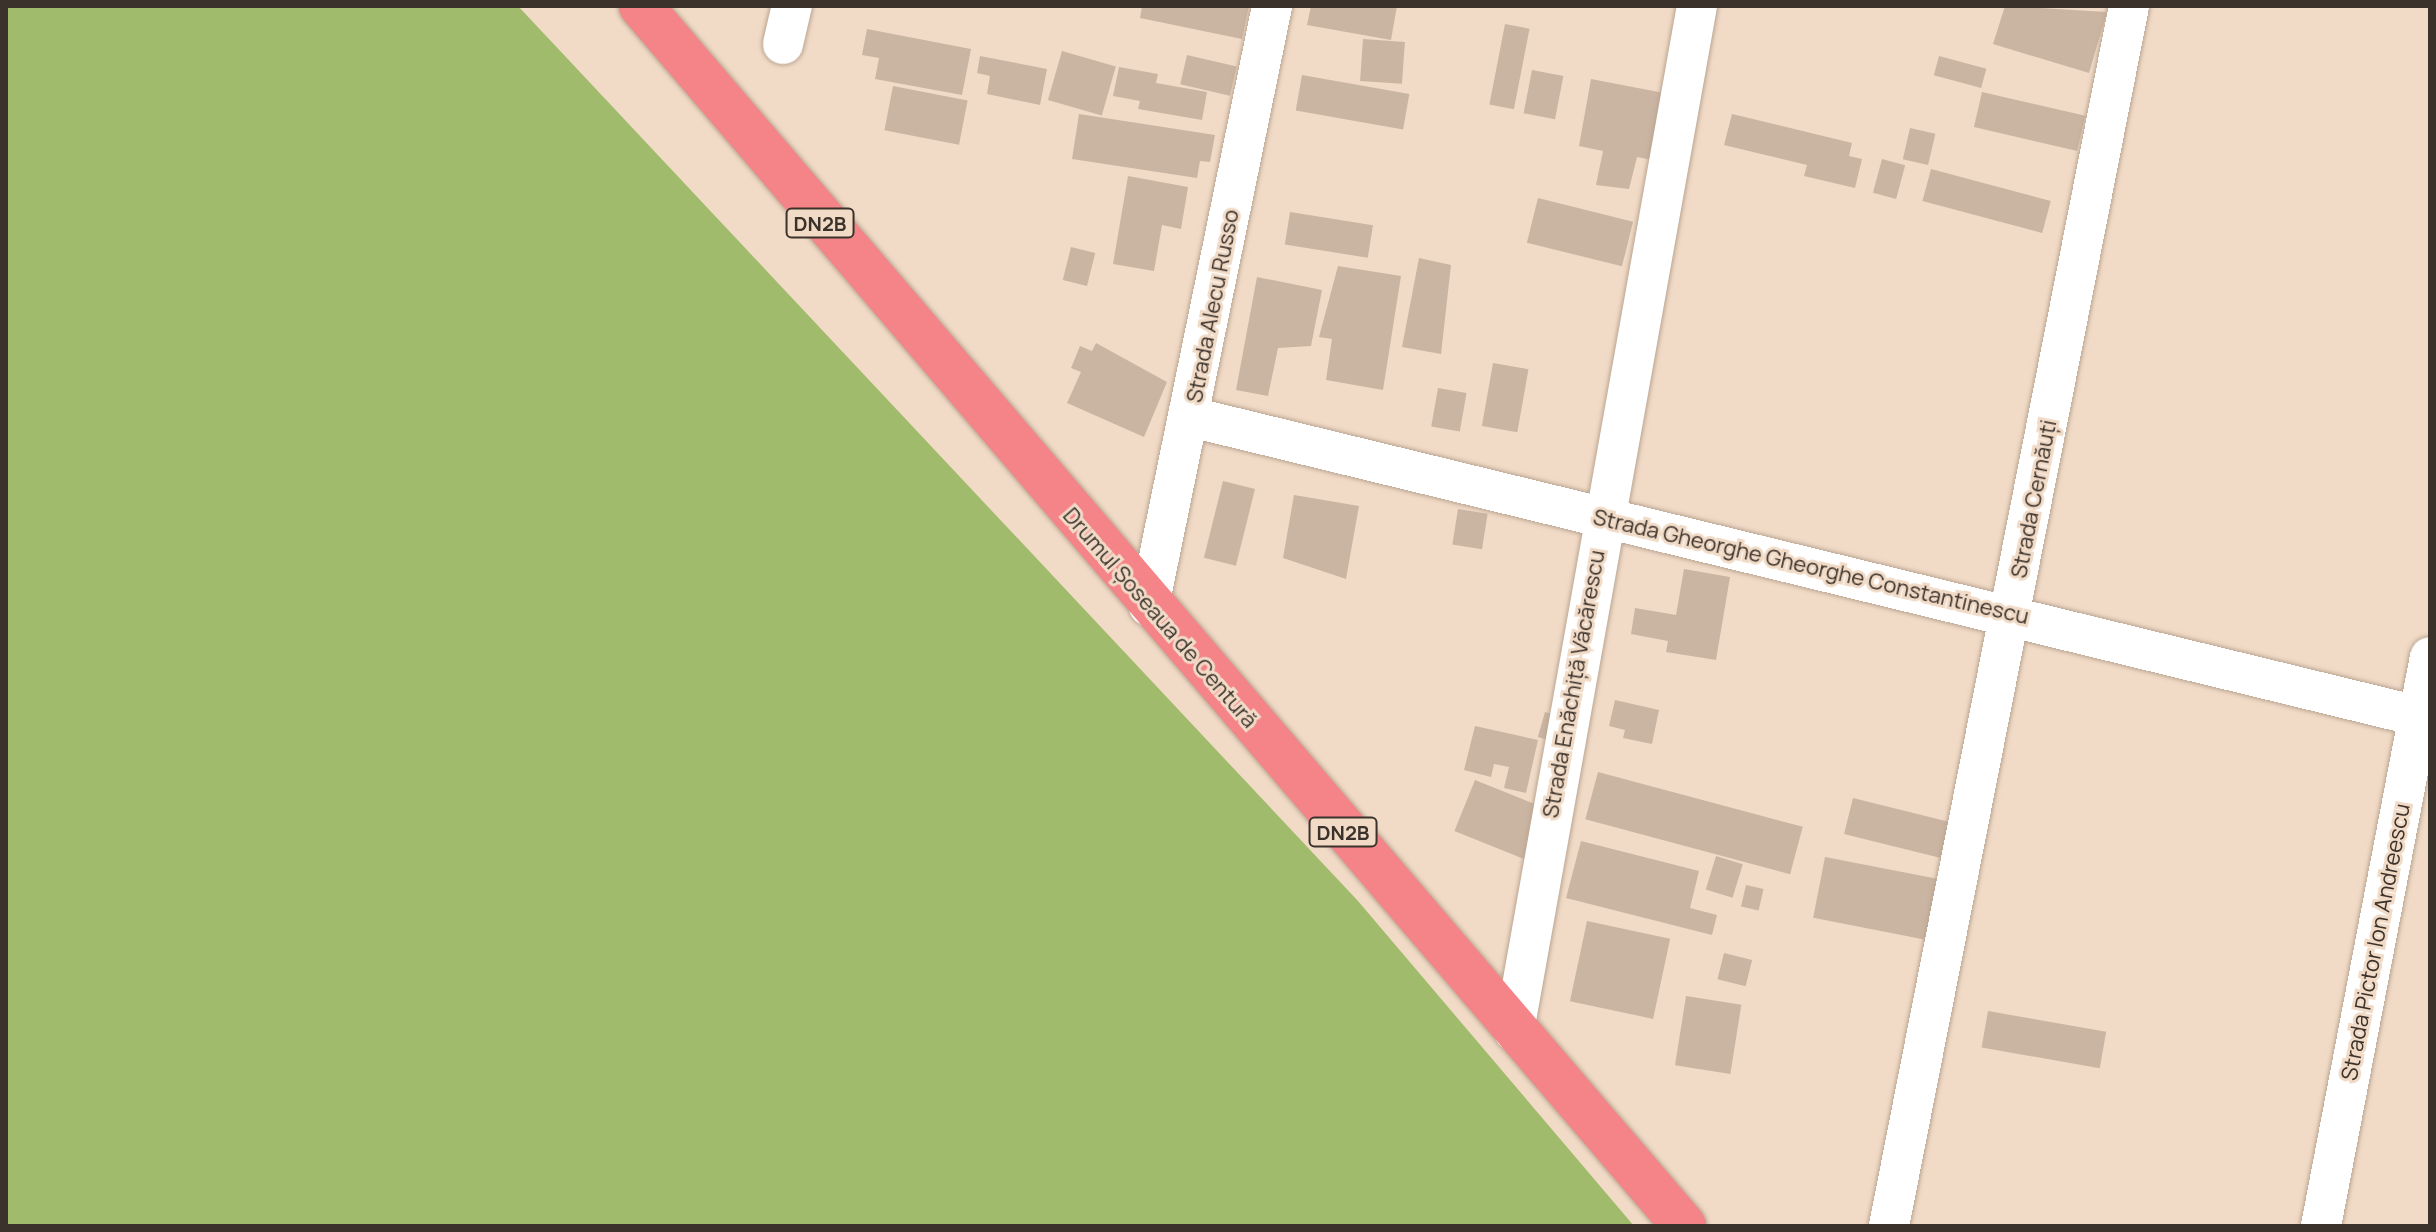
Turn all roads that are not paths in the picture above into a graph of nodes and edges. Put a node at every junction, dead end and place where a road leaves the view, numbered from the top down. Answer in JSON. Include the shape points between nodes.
{"nodes":[{"id":1,"x":641,"y":6,"type":"edge"},
{"id":2,"x":792,"y":6,"type":"edge"},
{"id":3,"x":1272,"y":6,"type":"edge"},
{"id":4,"x":1697,"y":6,"type":"edge"},
{"id":5,"x":2129,"y":6,"type":"edge"},
{"id":6,"x":783,"y":44,"type":"dead end"},
{"id":7,"x":1191,"y":417,"type":"junction"},
{"id":8,"x":1603,"y":517,"type":"junction"},
{"id":9,"x":1149,"y":606,"type":"junction"},
{"id":10,"x":2012,"y":614,"type":"junction"},
{"id":11,"x":2430,"y":657,"type":"edge"},
{"id":12,"x":2424,"y":717,"type":"edge"},
{"id":13,"x":1514,"y":1031,"type":"junction"},
{"id":14,"x":1684,"y":1226,"type":"edge"},
{"id":15,"x":1889,"y":1226,"type":"edge"},
{"id":16,"x":2321,"y":1226,"type":"edge"}],
"edges":[{"from":1,"to":9,"type":"highway","name":"Drumul Șoseaua de Centură","number":"DN2B"},
{"from":2,"to":6,"type":"street"},
{"from":3,"to":7,"type":"street","name":"Strada Alecu Russo"},
{"from":4,"to":8,"type":"street","name":"Strada Enăchiță Văcărescu"},
{"from":5,"to":10,"type":"street","name":"Strada Cernăuți"},
{"from":7,"to":8,"type":"street","name":"Strada Gheorghe Gheorghe Constantinescu"},
{"from":7,"to":9,"type":"street","name":"Strada Alecu Russo"},
{"from":8,"to":10,"type":"street","name":"Strada Gheorghe Gheorghe Constantinescu"},
{"from":8,"to":13,"type":"street","name":"Strada Enăchiță Văcărescu"},
{"from":9,"to":13,"type":"highway","name":"Drumul Șoseaua de Centură","number":"DN2B"},
{"from":10,"to":12,"type":"street","name":"Strada Gheorghe Gheorghe Constantinescu"},
{"from":10,"to":15,"type":"street","name":"Strada Cernăuți"},
{"from":11,"to":12,"type":"street","name":"Strada Pictor Ion Andreescu"},
{"from":12,"to":16,"type":"street","name":"Strada Pictor Ion Andreescu"},
{"from":13,"to":14,"type":"highway","name":"Drumul Șoseaua de Centură","number":"DN2B"}]}
